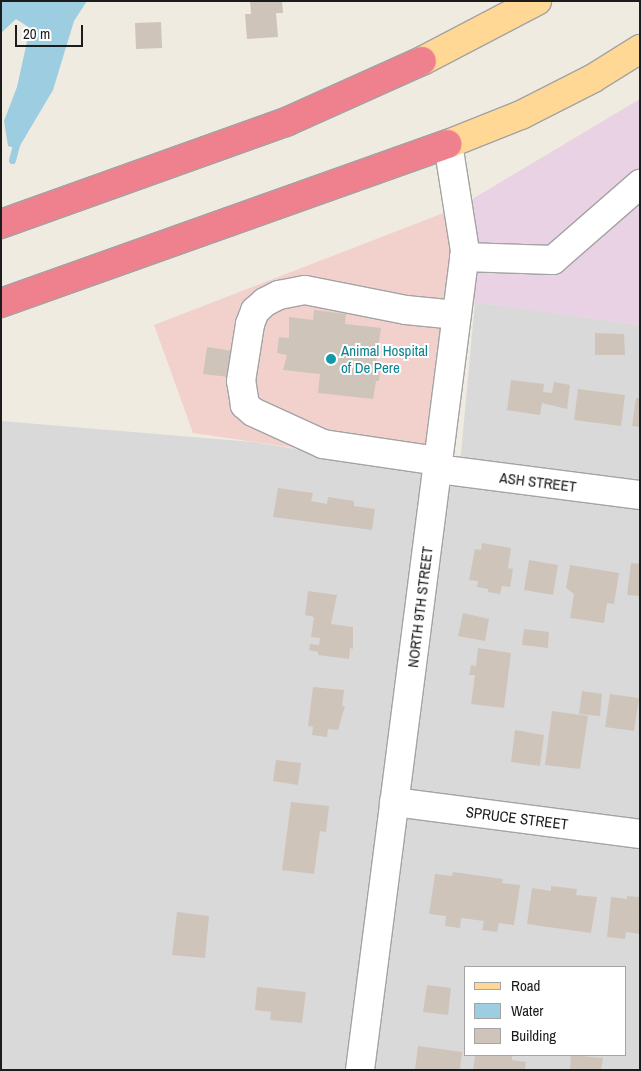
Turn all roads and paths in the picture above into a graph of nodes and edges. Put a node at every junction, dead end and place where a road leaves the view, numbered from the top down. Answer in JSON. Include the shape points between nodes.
{"nodes":[{"id":1,"x":537,"y":1,"type":"edge"},
{"id":2,"x":640,"y":50,"type":"edge"},
{"id":3,"x":422,"y":60,"type":"joint"},
{"id":4,"x":448,"y":144,"type":"junction"},
{"id":5,"x":640,"y":184,"type":"edge"},
{"id":6,"x":1,"y":224,"type":"edge"},
{"id":7,"x":464,"y":257,"type":"junction"},
{"id":8,"x":1,"y":303,"type":"edge"},
{"id":9,"x":457,"y":315,"type":"junction"},
{"id":10,"x":438,"y":465,"type":"junction"},
{"id":11,"x":640,"y":495,"type":"edge"},
{"id":12,"x":394,"y":802,"type":"junction"},
{"id":13,"x":640,"y":834,"type":"edge"},
{"id":14,"x":360,"y":1070,"type":"edge"}],
"edges":[{"from":1,"to":3,"type":"main road"},
{"from":2,"to":4,"type":"main road","via":[[539,106]]},
{"from":3,"to":6,"type":"highway","via":[[286,122]]},
{"from":4,"to":7,"type":"street","name":"NORTH 9TH STREET"},
{"from":4,"to":8,"type":"highway"},
{"from":5,"to":7,"type":"street","via":[[554,260]]},
{"from":7,"to":9,"type":"street","name":"NORTH 9TH STREET"},
{"from":9,"to":10,"type":"street","name":"NORTH 9TH STREET"},
{"from":9,"to":10,"type":"street","name":"ASH STREET","via":[[406,310],[305,290],[280,295],[255,311],[241,381],[245,405],[253,412],[323,444]]},
{"from":10,"to":11,"type":"street","name":"ASH STREET"},
{"from":10,"to":12,"type":"street","name":"NORTH 9TH STREET"},
{"from":12,"to":13,"type":"street","name":"SPRUCE STREET"},
{"from":12,"to":14,"type":"street","name":"NORTH 9TH STREET"}]}
